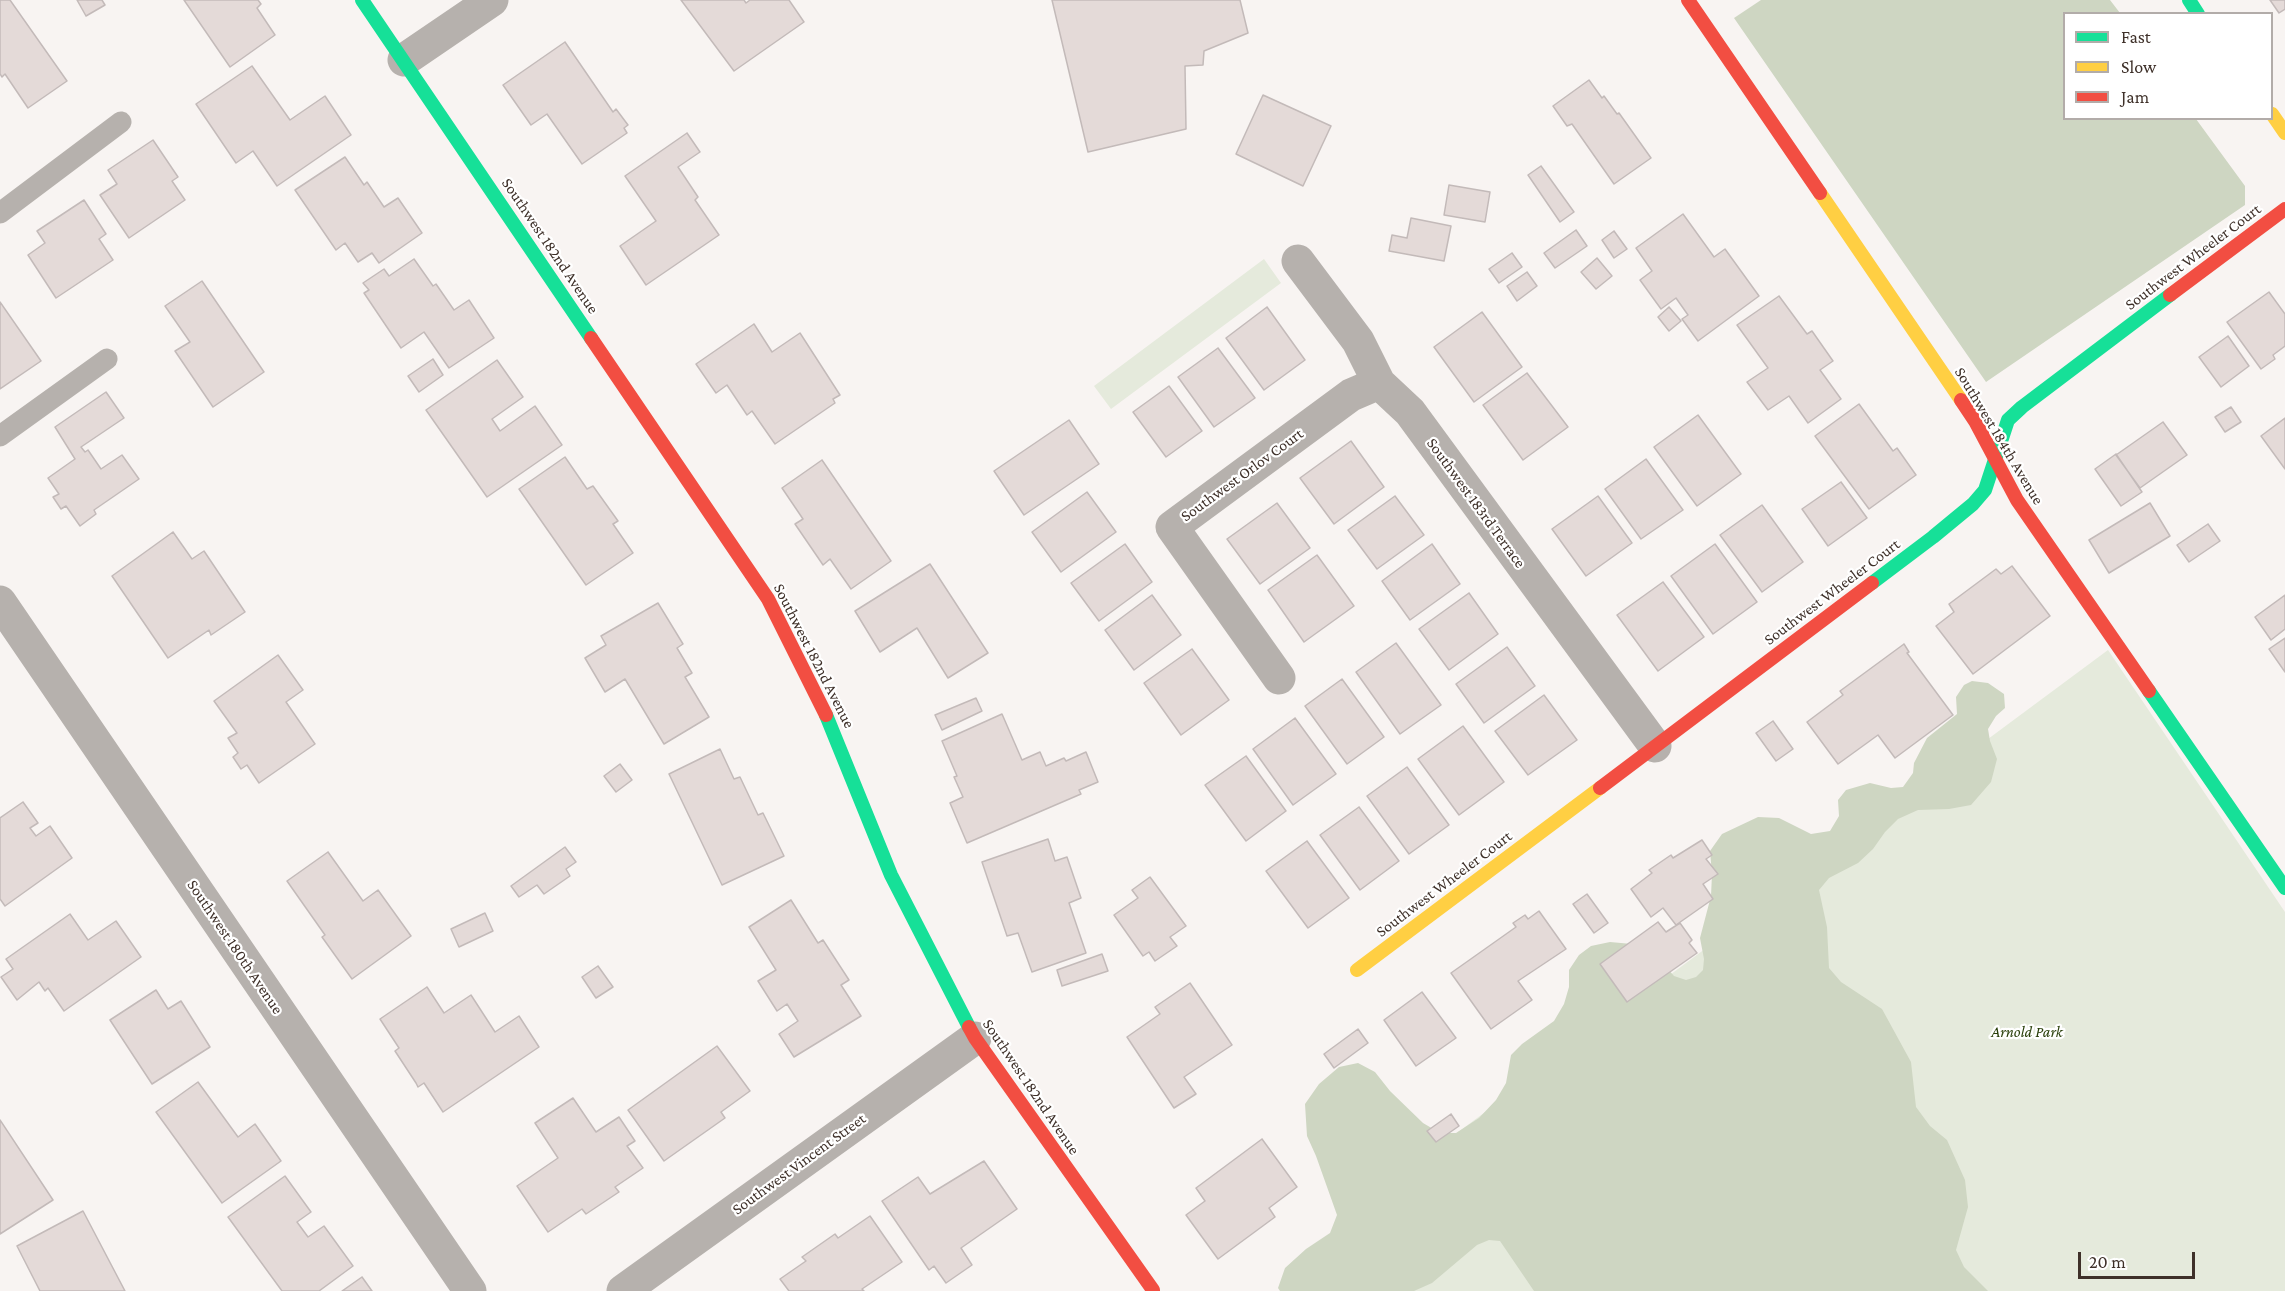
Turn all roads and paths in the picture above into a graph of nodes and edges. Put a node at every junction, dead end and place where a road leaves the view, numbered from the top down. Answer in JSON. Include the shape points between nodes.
{"nodes":[{"id":1,"x":362,"y":0,"type":"edge"},
{"id":2,"x":492,"y":0,"type":"edge"},
{"id":3,"x":1688,"y":0,"type":"edge"},
{"id":4,"x":404,"y":60,"type":"junction"},
{"id":5,"x":2273,"y":117,"type":"edge"},
{"id":6,"x":121,"y":122,"type":"dead end"},
{"id":7,"x":2285,"y":133,"type":"edge"},
{"id":8,"x":2285,"y":209,"type":"edge"},
{"id":9,"x":0,"y":213,"type":"edge"},
{"id":10,"x":1298,"y":261,"type":"dead end"},
{"id":11,"x":107,"y":359,"type":"dead end"},
{"id":12,"x":1379,"y":383,"type":"junction"},
{"id":13,"x":0,"y":436,"type":"edge"},
{"id":14,"x":1996,"y":462,"type":"junction"},
{"id":15,"x":0,"y":602,"type":"edge"},
{"id":16,"x":1279,"y":678,"type":"dead end"},
{"id":17,"x":1655,"y":746,"type":"junction"},
{"id":18,"x":2285,"y":888,"type":"edge"},
{"id":19,"x":1357,"y":970,"type":"dead end"},
{"id":20,"x":975,"y":1038,"type":"junction"},
{"id":21,"x":1153,"y":1290,"type":"edge"},
{"id":22,"x":470,"y":1291,"type":"edge"},
{"id":23,"x":623,"y":1291,"type":"edge"}],
"edges":[{"from":1,"to":4,"type":"street","name":"Southwest 182nd Avenue"},
{"from":2,"to":4,"type":"street"},
{"from":3,"to":14,"type":"street","name":"Southwest 184th Avenue","via":[[1975,421]]},
{"from":4,"to":20,"type":"street","name":"Southwest 182nd Avenue","via":[[768,599],[834,730],[891,875]]},
{"from":5,"to":7,"type":"street"},
{"from":6,"to":9,"type":"lane"},
{"from":8,"to":14,"type":"street","name":"Southwest Wheeler Court","via":[[2022,407],[2008,420]]},
{"from":10,"to":12,"type":"street","name":"Southwest 183rd Terrace","via":[[1359,341]]},
{"from":11,"to":13,"type":"lane"},
{"from":12,"to":16,"type":"street","name":"Southwest Orlov Court","via":[[1351,395],[1172,527]]},
{"from":12,"to":17,"type":"street","name":"Southwest 183rd Terrace","via":[[1410,412]]},
{"from":14,"to":17,"type":"street","name":"Southwest Wheeler Court","via":[[1985,490],[1973,504]]},
{"from":14,"to":18,"type":"street","name":"Southwest 184th Avenue","via":[[2023,509]]},
{"from":15,"to":22,"type":"street","name":"Southwest 180th Avenue"},
{"from":17,"to":19,"type":"street","name":"Southwest Wheeler Court"},
{"from":20,"to":21,"type":"street","name":"Southwest 182nd Avenue"},
{"from":20,"to":23,"type":"street","name":"Southwest Vincent Street"}]}
